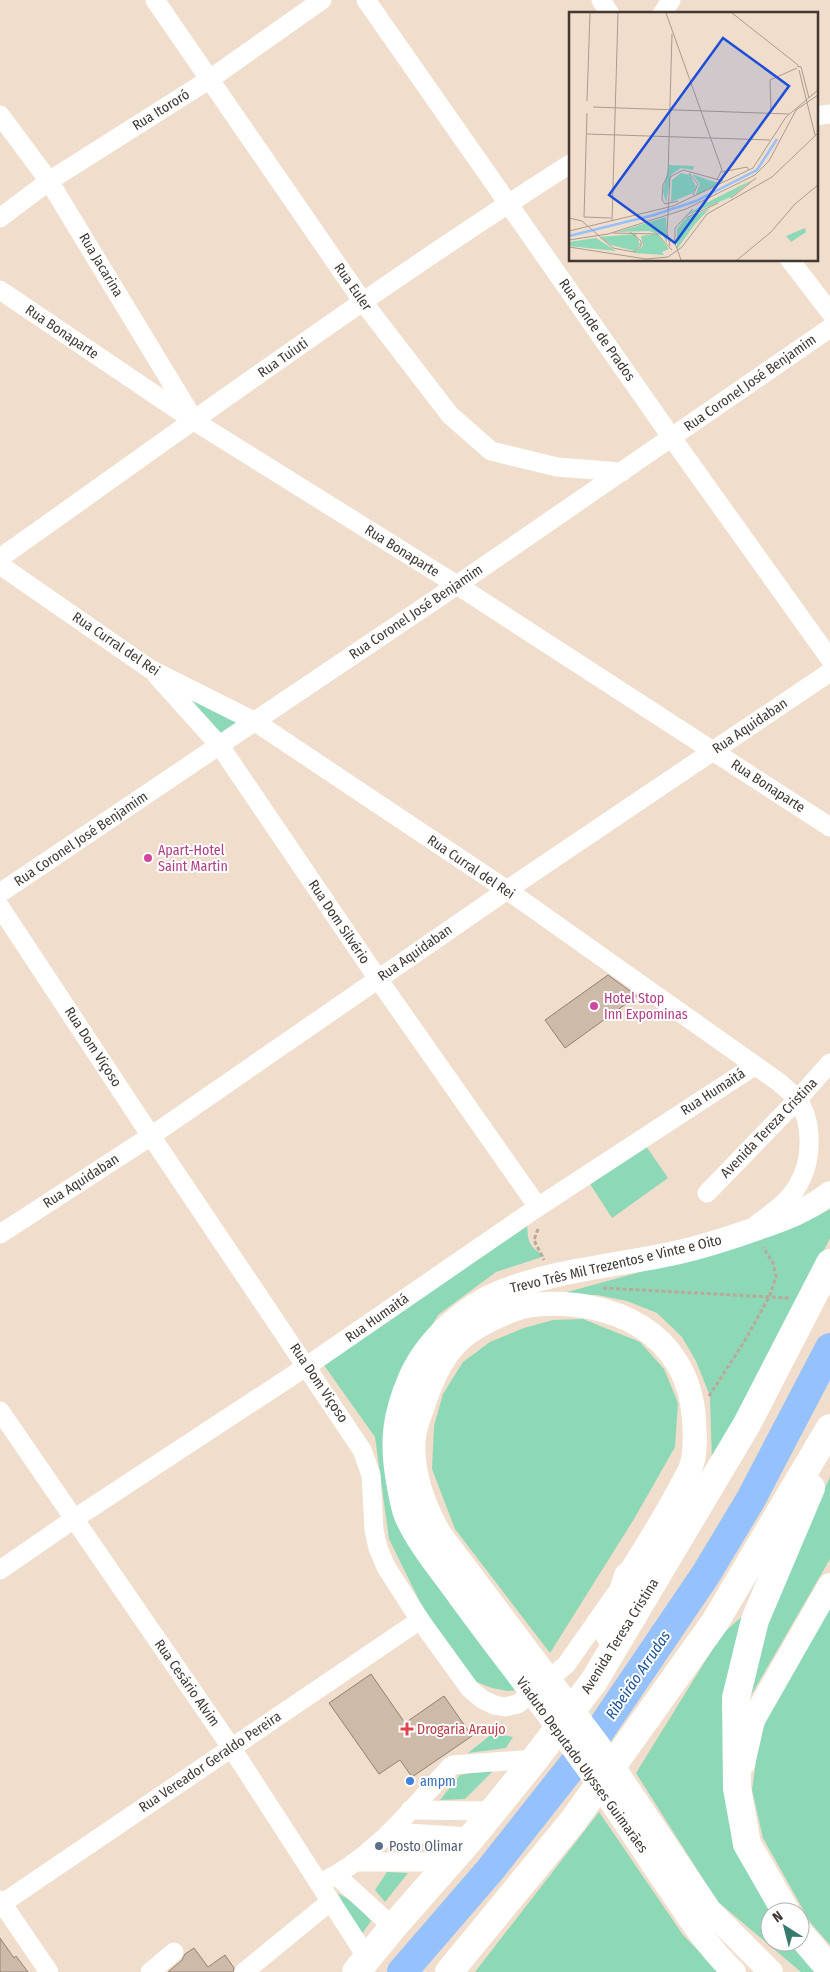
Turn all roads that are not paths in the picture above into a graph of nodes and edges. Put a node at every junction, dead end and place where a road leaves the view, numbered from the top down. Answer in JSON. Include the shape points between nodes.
{"nodes":[{"id":1,"x":155,"y":0,"type":"edge"},
{"id":2,"x":322,"y":0,"type":"edge"},
{"id":3,"x":366,"y":0,"type":"edge"},
{"id":4,"x":601,"y":0,"type":"edge"},
{"id":5,"x":671,"y":0,"type":"edge"},
{"id":6,"x":609,"y":12,"type":"edge"},
{"id":7,"x":663,"y":12,"type":"edge"},
{"id":8,"x":210,"y":79,"type":"junction"},
{"id":9,"x":0,"y":115,"type":"edge"},
{"id":10,"x":569,"y":165,"type":"edge"},
{"id":11,"x":50,"y":181,"type":"junction"},
{"id":12,"x":508,"y":203,"type":"junction"},
{"id":13,"x":0,"y":218,"type":"edge"},
{"id":14,"x":791,"y":261,"type":"edge"},
{"id":15,"x":0,"y":290,"type":"edge"},
{"id":16,"x":363,"y":302,"type":"junction"},
{"id":17,"x":830,"y":312,"type":"edge"},
{"id":18,"x":830,"y":328,"type":"edge"},
{"id":19,"x":194,"y":420,"type":"junction"},
{"id":20,"x":672,"y":438,"type":"junction"},
{"id":21,"x":622,"y":472,"type":"junction"},
{"id":22,"x":0,"y":558,"type":"edge"},
{"id":23,"x":0,"y":565,"type":"edge"},
{"id":24,"x":457,"y":586,"type":"junction"},
{"id":25,"x":830,"y":659,"type":"edge"},
{"id":26,"x":150,"y":668,"type":"junction"},
{"id":27,"x":830,"y":672,"type":"edge"},
{"id":28,"x":254,"y":721,"type":"junction"},
{"id":29,"x":220,"y":746,"type":"junction"},
{"id":30,"x":714,"y":751,"type":"junction"},
{"id":31,"x":830,"y":826,"type":"edge"},
{"id":32,"x":506,"y":890,"type":"junction"},
{"id":33,"x":0,"y":893,"type":"edge"},
{"id":34,"x":0,"y":907,"type":"edge"},
{"id":35,"x":378,"y":979,"type":"junction"},
{"id":36,"x":830,"y":1063,"type":"edge"},
{"id":37,"x":754,"y":1066,"type":"junction"},
{"id":38,"x":797,"y":1100,"type":"junction"},
{"id":39,"x":151,"y":1136,"type":"junction"},
{"id":40,"x":707,"y":1193,"type":"dead end"},
{"id":41,"x":830,"y":1193,"type":"edge"},
{"id":42,"x":538,"y":1207,"type":"junction"},
{"id":43,"x":0,"y":1234,"type":"edge"},
{"id":44,"x":752,"y":1236,"type":"junction"},
{"id":45,"x":830,"y":1263,"type":"edge"},
{"id":46,"x":307,"y":1366,"type":"junction"},
{"id":47,"x":0,"y":1410,"type":"edge"},
{"id":48,"x":830,"y":1428,"type":"edge"},
{"id":49,"x":830,"y":1442,"type":"edge"},
{"id":50,"x":74,"y":1519,"type":"junction"},
{"id":51,"x":0,"y":1570,"type":"edge"},
{"id":52,"x":628,"y":1576,"type":"junction"},
{"id":53,"x":830,"y":1585,"type":"edge"},
{"id":54,"x":475,"y":1599,"type":"junction"},
{"id":55,"x":420,"y":1620,"type":"junction"},
{"id":56,"x":594,"y":1681,"type":"junction"},
{"id":57,"x":231,"y":1747,"type":"junction"},
{"id":58,"x":535,"y":1759,"type":"junction"},
{"id":59,"x":737,"y":1788,"type":"junction"},
{"id":60,"x":410,"y":1810,"type":"junction"},
{"id":61,"x":493,"y":1811,"type":"junction"},
{"id":62,"x":390,"y":1832,"type":"junction"},
{"id":63,"x":472,"y":1837,"type":"junction"},
{"id":64,"x":355,"y":1862,"type":"junction"},
{"id":65,"x":450,"y":1862,"type":"junction"},
{"id":66,"x":328,"y":1880,"type":"junction"},
{"id":67,"x":331,"y":1901,"type":"junction"},
{"id":68,"x":780,"y":1902,"type":"edge"},
{"id":69,"x":1,"y":1903,"type":"edge"},
{"id":70,"x":703,"y":1919,"type":"junction"},
{"id":71,"x":392,"y":1927,"type":"junction"},
{"id":72,"x":810,"y":1946,"type":"edge"},
{"id":73,"x":174,"y":1952,"type":"dead end"},
{"id":74,"x":362,"y":1965,"type":"edge"},
{"id":75,"x":830,"y":1969,"type":"edge"},
{"id":76,"x":49,"y":1972,"type":"edge"},
{"id":77,"x":150,"y":1972,"type":"edge"},
{"id":78,"x":244,"y":1972,"type":"edge"},
{"id":79,"x":449,"y":1972,"type":"edge"},
{"id":80,"x":734,"y":1972,"type":"edge"},
{"id":81,"x":770,"y":1972,"type":"edge"}],
"edges":[{"from":1,"to":8,"type":"street","name":"Rua Euler"},
{"from":2,"to":8,"type":"street","name":"Rua Itororó"},
{"from":3,"to":12,"type":"street","name":"Rua Conde de Prados"},
{"from":4,"to":6,"type":"street"},
{"from":5,"to":7,"type":"street"},
{"from":8,"to":11,"type":"street","name":"Rua Itororó"},
{"from":8,"to":16,"type":"street","name":"Rua Euler"},
{"from":9,"to":11,"type":"street","name":"Rua Jacarina"},
{"from":10,"to":12,"type":"street","name":"Rua Tuiuti"},
{"from":11,"to":13,"type":"street","name":"Rua Itororó"},
{"from":11,"to":19,"type":"street","name":"Rua Jacarina"},
{"from":12,"to":16,"type":"street","name":"Rua Tuiuti"},
{"from":12,"to":20,"type":"street","name":"Rua Conde de Prados"},
{"from":14,"to":17,"type":"street"},
{"from":15,"to":19,"type":"street","name":"Rua Bonaparte"},
{"from":16,"to":19,"type":"street","name":"Rua Tuiuti"},
{"from":16,"to":21,"type":"street","name":"Rua Euler","via":[[450,414],[491,451],[557,467]]},
{"from":18,"to":20,"type":"street","name":"Rua Coronel José Benjamim"},
{"from":19,"to":22,"type":"street","name":"Rua Tuiuti"},
{"from":19,"to":24,"type":"street","name":"Rua Bonaparte"},
{"from":20,"to":21,"type":"street","name":"Rua Coronel José Benjamim"},
{"from":20,"to":25,"type":"street","name":"Rua Conde de Prados"},
{"from":21,"to":24,"type":"street","name":"Rua Coronel José Benjamim"},
{"from":23,"to":26,"type":"street","name":"Rua Curral del Rei"},
{"from":24,"to":28,"type":"street","name":"Rua Coronel José Benjamim"},
{"from":24,"to":30,"type":"street","name":"Rua Bonaparte"},
{"from":26,"to":28,"type":"street","name":"Rua Curral del Rei"},
{"from":26,"to":29,"type":"street","name":"Rua Dom Silvério"},
{"from":27,"to":30,"type":"street","name":"Rua Aquidaban"},
{"from":28,"to":29,"type":"street","name":"Rua Coronel José Benjamim"},
{"from":28,"to":32,"type":"street","name":"Rua Curral del Rei"},
{"from":29,"to":33,"type":"street","name":"Rua Coronel José Benjamim"},
{"from":29,"to":35,"type":"street","name":"Rua Dom Silvério"},
{"from":30,"to":31,"type":"street","name":"Rua Bonaparte"},
{"from":30,"to":32,"type":"street","name":"Rua Aquidaban"},
{"from":32,"to":35,"type":"street","name":"Rua Aquidaban"},
{"from":32,"to":37,"type":"street","name":"Rua Curral del Rei"},
{"from":34,"to":39,"type":"street","name":"Rua Dom Viçoso"},
{"from":35,"to":39,"type":"street","name":"Rua Aquidaban"},
{"from":35,"to":42,"type":"street","name":"Rua Dom Silvério"},
{"from":36,"to":38,"type":"street","name":"Avenida Tereza Cristina"},
{"from":37,"to":38,"type":"street","name":"Rua Curral del Rei","via":[[780,1083]]},
{"from":37,"to":42,"type":"street","name":"Rua Humaitá"},
{"from":38,"to":40,"type":"street","name":"Avenida Tereza Cristina"},
{"from":38,"to":44,"type":"street","name":"Rua Curral del Rei","via":[[807,1122],[807,1163],[798,1186]]},
{"from":39,"to":43,"type":"street","name":"Rua Aquidaban"},
{"from":39,"to":46,"type":"street","name":"Rua Dom Viçoso"},
{"from":41,"to":44,"type":"main road","name":"Trevo Três Mil Trezentos e Vinte e Oito"},
{"from":42,"to":46,"type":"street","name":"Rua Humaitá"},
{"from":44,"to":54,"type":"main road","name":"Trevo Três Mil Trezentos e Vinte e Oito","via":[[550,1277],[502,1291],[462,1313],[437,1337],[416,1365],[404,1392],[395,1425],[393,1454],[406,1515],[420,1542]]},
{"from":45,"to":56,"type":"highway","name":"Avenida Teresa Cristina","via":[[747,1424]]},
{"from":46,"to":50,"type":"street","name":"Rua Humaitá"},
{"from":46,"to":55,"type":"street","name":"Rua Dom Viçoso","via":[[362,1450],[371,1476],[378,1548],[386,1567]]},
{"from":47,"to":50,"type":"street","name":"Rua Cesário Alvim"},
{"from":48,"to":79,"type":"highway","via":[[715,1622],[573,1822]]},
{"from":49,"to":59,"type":"highway","via":[[755,1620],[736,1698]]},
{"from":50,"to":51,"type":"street","name":"Rua Humaitá"},
{"from":50,"to":57,"type":"street","name":"Rua Cesário Alvim"},
{"from":52,"to":54,"type":"main road","name":"Trevo Três Mil Trezentos e Vinte e Oito","via":[[691,1467],[694,1406],[685,1377],[669,1350],[639,1324],[604,1309],[573,1304],[531,1305],[496,1317],[464,1336],[446,1356],[432,1380],[414,1436],[418,1484],[427,1510]]},
{"from":52,"to":55,"type":"street","name":"Rua Dom Viçoso","via":[[566,1665],[518,1704],[505,1707],[482,1699],[470,1689]]},
{"from":52,"to":56,"type":"highway"},
{"from":53,"to":59,"type":"main road","via":[[753,1720]]},
{"from":54,"to":70,"type":"main road","name":"Viaduto Deputado Ulysses Guimarães","via":[[581,1758]]},
{"from":55,"to":57,"type":"street","name":"Rua Vereador Geraldo Pereira"},
{"from":56,"to":58,"type":"highway","name":"Avenida Teresa Cristina"},
{"from":57,"to":66,"type":"street","name":"Rua Cesário Alvim"},
{"from":57,"to":69,"type":"street","name":"Rua Vereador Geraldo Pereira"},
{"from":58,"to":60,"type":"street","via":[[452,1765]]},
{"from":58,"to":61,"type":"highway","name":"Avenida Teresa Cristina"},
{"from":59,"to":68,"type":"highway","via":[[748,1844]]},
{"from":60,"to":61,"type":"street"},
{"from":60,"to":62,"type":"street"},
{"from":61,"to":63,"type":"highway","name":"Avenida Teresa Cristina"},
{"from":62,"to":63,"type":"street"},
{"from":62,"to":64,"type":"street"},
{"from":63,"to":65,"type":"highway","name":"Avenida Teresa Cristina"},
{"from":64,"to":65,"type":"street"},
{"from":64,"to":66,"type":"street"},
{"from":65,"to":71,"type":"highway","name":"Avenida Teresa Cristina"},
{"from":66,"to":67,"type":"street","name":"Rua Cesário Alvim"},
{"from":66,"to":71,"type":"street"},
{"from":67,"to":74,"type":"street","name":"Rua Cesário Alvim"},
{"from":67,"to":78,"type":"street"},
{"from":69,"to":76,"type":"street"},
{"from":70,"to":80,"type":"main road","via":[[724,1962]]},
{"from":70,"to":81,"type":"main road"},
{"from":71,"to":74,"type":"highway","name":"Avenida Teresa Cristina"},
{"from":72,"to":75,"type":"highway"},
{"from":73,"to":77,"type":"street"}]}
